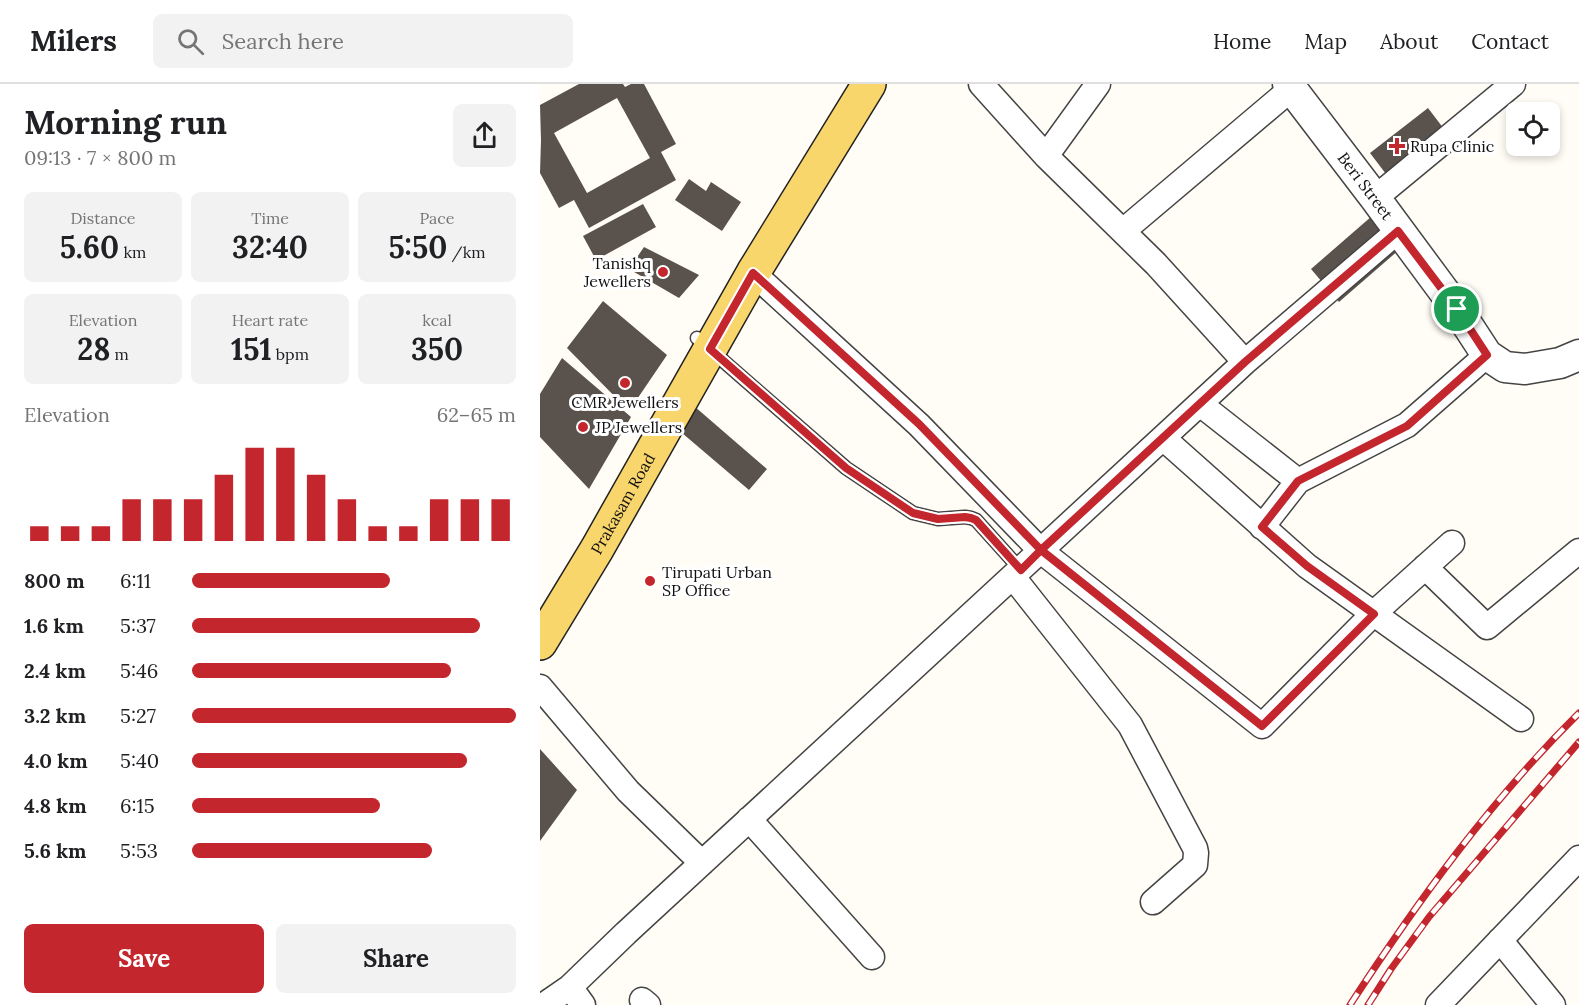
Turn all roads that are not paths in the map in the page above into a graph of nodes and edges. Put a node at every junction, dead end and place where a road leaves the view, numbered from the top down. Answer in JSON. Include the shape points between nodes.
{"nodes":[{"id":1,"x":853,"y":84,"type":"edge"},
{"id":2,"x":869,"y":84,"type":"edge"},
{"id":3,"x":981,"y":84,"type":"edge"},
{"id":4,"x":1098,"y":84,"type":"edge"},
{"id":5,"x":1513,"y":84,"type":"edge"},
{"id":6,"x":1290,"y":86,"type":"edge"},
{"id":7,"x":1046,"y":156,"type":"junction"},
{"id":8,"x":1375,"y":198,"type":"junction"},
{"id":9,"x":1123,"y":231,"type":"junction"},
{"id":10,"x":1398,"y":231,"type":"junction"},
{"id":11,"x":753,"y":273,"type":"junction"},
{"id":12,"x":704,"y":343,"type":"junction"},
{"id":13,"x":1487,"y":355,"type":"junction"},
{"id":14,"x":1579,"y":355,"type":"edge"},
{"id":15,"x":1245,"y":362,"type":"junction"},
{"id":16,"x":1200,"y":404,"type":"junction"},
{"id":17,"x":1163,"y":438,"type":"junction"},
{"id":18,"x":1298,"y":481,"type":"junction"},
{"id":19,"x":1262,"y":527,"type":"junction"},
{"id":20,"x":1452,"y":543,"type":"dead end"},
{"id":21,"x":1041,"y":550,"type":"junction"},
{"id":22,"x":1579,"y":551,"type":"edge"},
{"id":23,"x":1425,"y":567,"type":"junction"},
{"id":24,"x":1017,"y":573,"type":"junction"},
{"id":25,"x":540,"y":614,"type":"edge"},
{"id":26,"x":1374,"y":614,"type":"junction"},
{"id":27,"x":540,"y":643,"type":"edge"},
{"id":28,"x":540,"y":687,"type":"edge"},
{"id":29,"x":1521,"y":719,"type":"dead end"},
{"id":30,"x":749,"y":819,"type":"junction"},
{"id":31,"x":1579,"y":858,"type":"edge"},
{"id":32,"x":702,"y":863,"type":"junction"},
{"id":33,"x":1153,"y":902,"type":"dead end"},
{"id":34,"x":1500,"y":940,"type":"junction"},
{"id":35,"x":872,"y":957,"type":"dead end"},
{"id":36,"x":576,"y":996,"type":"edge"},
{"id":37,"x":544,"y":1005,"type":"edge"},
{"id":38,"x":1438,"y":1005,"type":"edge"},
{"id":39,"x":1553,"y":1005,"type":"edge"}],
"edges":[{"from":1,"to":12,"type":"main road","name":"Prakasam Road"},
{"from":2,"to":11,"type":"main road","name":"Prakasam Road"},
{"from":3,"to":7,"type":"street"},
{"from":4,"to":7,"type":"street"},
{"from":5,"to":8,"type":"street"},
{"from":6,"to":8,"type":"street","name":"Beri Street"},
{"from":6,"to":9,"type":"street"},
{"from":7,"to":9,"type":"street"},
{"from":8,"to":10,"type":"street","name":"Beri Street"},
{"from":9,"to":15,"type":"street"},
{"from":10,"to":13,"type":"street","name":"Beri Street"},
{"from":10,"to":15,"type":"street"},
{"from":11,"to":12,"type":"main road","name":"Prakasam Road"},
{"from":11,"to":21,"type":"street","via":[[919,424]]},
{"from":12,"to":24,"type":"lane","via":[[846,468],[913,513],[938,519],[976,520]]},
{"from":12,"to":25,"type":"main road","name":"Prakasam Road","via":[[677,371]]},
{"from":12,"to":27,"type":"main road","name":"Prakasam Road","via":[[597,549]]},
{"from":13,"to":14,"type":"street","via":[[1505,367],[1525,369]]},
{"from":13,"to":18,"type":"street","via":[[1407,426]]},
{"from":15,"to":16,"type":"street"},
{"from":16,"to":17,"type":"street"},
{"from":16,"to":18,"type":"street"},
{"from":17,"to":19,"type":"street"},
{"from":17,"to":21,"type":"street"},
{"from":18,"to":19,"type":"street"},
{"from":19,"to":26,"type":"street","via":[[1307,566]]},
{"from":20,"to":23,"type":"street"},
{"from":21,"to":24,"type":"street"},
{"from":21,"to":26,"type":"street","via":[[1262,726]]},
{"from":22,"to":23,"type":"street","via":[[1487,627]]},
{"from":23,"to":26,"type":"street"},
{"from":24,"to":30,"type":"street"},
{"from":24,"to":33,"type":"street","via":[[1130,725],[1196,848],[1195,865]]},
{"from":26,"to":29,"type":"street"},
{"from":28,"to":32,"type":"street","via":[[628,791]]},
{"from":30,"to":32,"type":"street"},
{"from":30,"to":35,"type":"street"},
{"from":31,"to":34,"type":"street"},
{"from":32,"to":36,"type":"street","via":[[626,933]]},
{"from":34,"to":38,"type":"street"},
{"from":34,"to":39,"type":"street"},
{"from":36,"to":37,"type":"street"}]}
